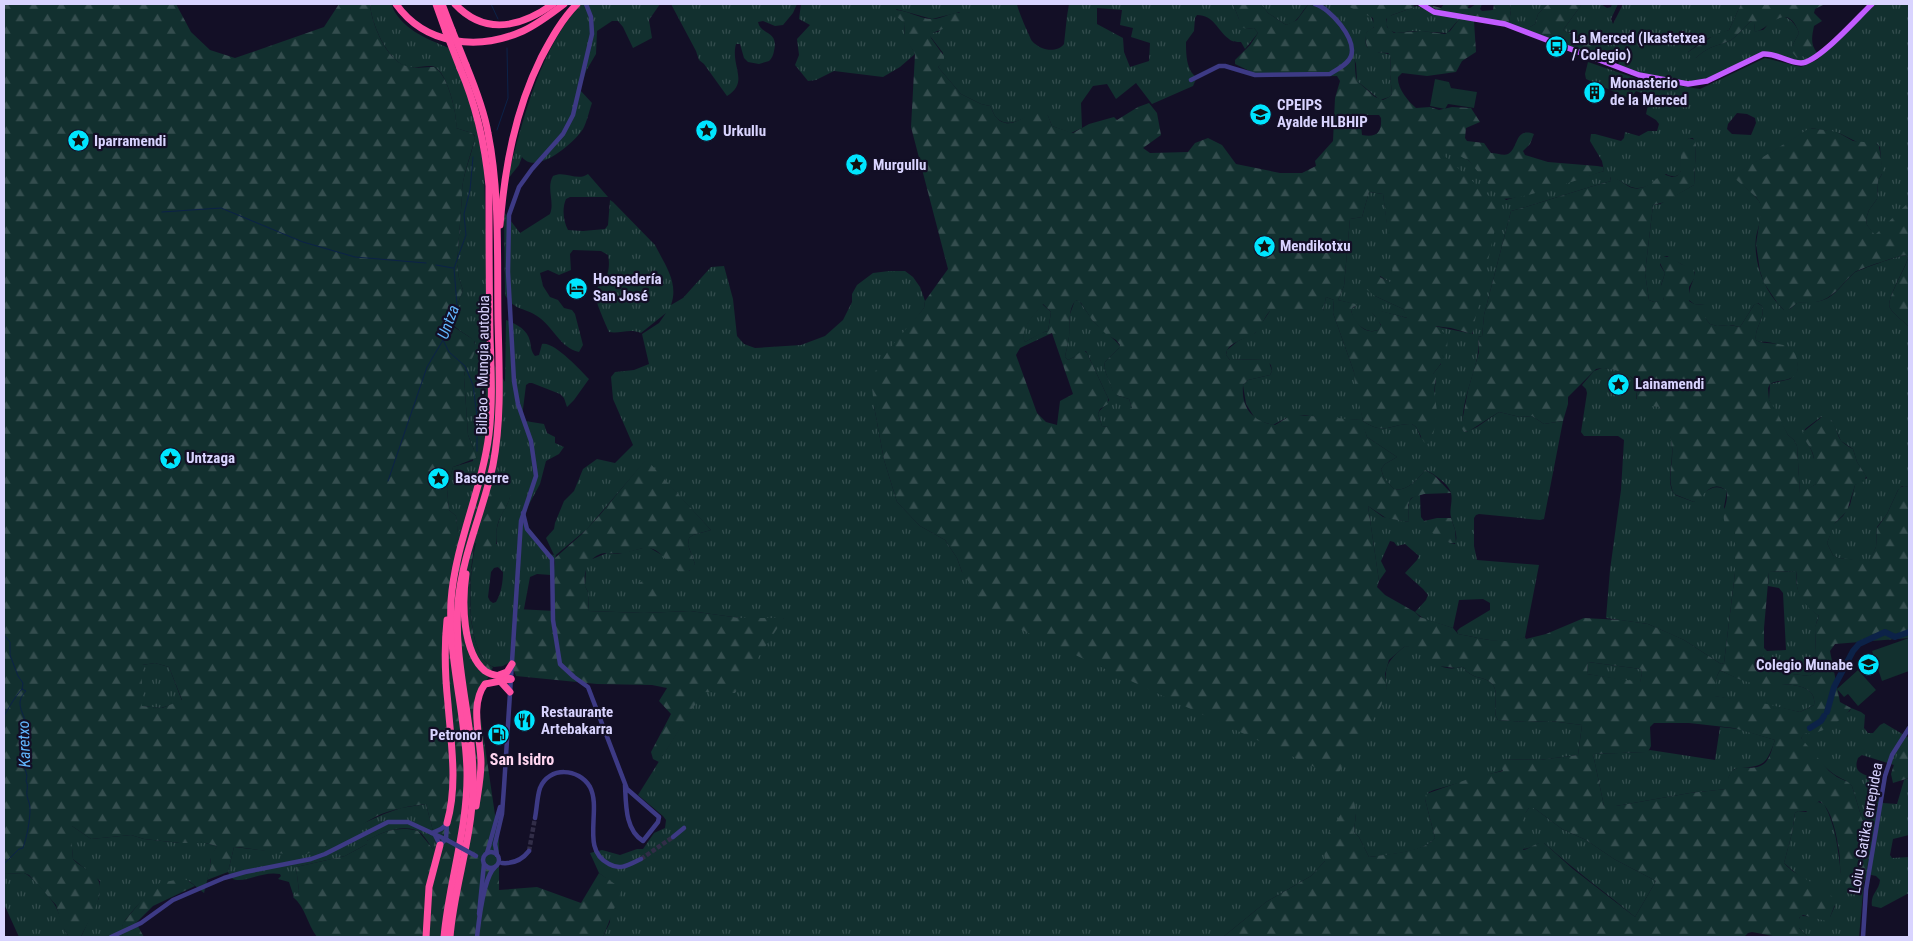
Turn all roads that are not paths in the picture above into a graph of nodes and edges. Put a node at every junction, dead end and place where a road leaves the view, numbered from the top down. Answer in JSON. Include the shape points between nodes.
{"nodes":[{"id":1,"x":396,"y":4,"type":"edge"},
{"id":2,"x":434,"y":4,"type":"edge"},
{"id":3,"x":442,"y":4,"type":"edge"},
{"id":4,"x":455,"y":4,"type":"edge"},
{"id":5,"x":553,"y":4,"type":"edge"},
{"id":6,"x":564,"y":4,"type":"edge"},
{"id":7,"x":577,"y":4,"type":"edge"},
{"id":8,"x":586,"y":4,"type":"edge"},
{"id":9,"x":1315,"y":4,"type":"edge"},
{"id":10,"x":1421,"y":4,"type":"edge"},
{"id":11,"x":1872,"y":4,"type":"edge"},
{"id":12,"x":449,"y":31,"type":"junction"},
{"id":13,"x":463,"y":67,"type":"junction"},
{"id":14,"x":1191,"y":80,"type":"dead end"},
{"id":15,"x":497,"y":258,"type":"junction"},
{"id":16,"x":523,"y":513,"type":"junction"},
{"id":17,"x":478,"y":514,"type":"junction"},
{"id":18,"x":451,"y":600,"type":"junction"},
{"id":19,"x":512,"y":664,"type":"junction"},
{"id":20,"x":500,"y":678,"type":"junction"},
{"id":21,"x":511,"y":679,"type":"junction"},
{"id":22,"x":510,"y":692,"type":"junction"},
{"id":23,"x":1909,"y":728,"type":"edge"},
{"id":24,"x":625,"y":785,"type":"junction"},
{"id":25,"x":503,"y":799,"type":"junction"},
{"id":26,"x":536,"y":818,"type":"tunnel mouth"},
{"id":27,"x":448,"y":823,"type":"junction"},
{"id":28,"x":471,"y":826,"type":"junction"},
{"id":29,"x":684,"y":828,"type":"dead end"},
{"id":30,"x":432,"y":833,"type":"junction"},
{"id":31,"x":672,"y":837,"type":"tunnel mouth"},
{"id":32,"x":444,"y":842,"type":"junction"},
{"id":33,"x":529,"y":851,"type":"dead end"},
{"id":34,"x":486,"y":854,"type":"junction"},
{"id":35,"x":497,"y":854,"type":"junction"},
{"id":36,"x":476,"y":856,"type":"junction"},
{"id":37,"x":641,"y":859,"type":"tunnel mouth"},
{"id":38,"x":484,"y":863,"type":"junction"},
{"id":39,"x":502,"y":863,"type":"dead end"},
{"id":40,"x":495,"y":867,"type":"junction"},
{"id":41,"x":479,"y":925,"type":"junction"},
{"id":42,"x":111,"y":937,"type":"edge"},
{"id":43,"x":426,"y":937,"type":"edge"},
{"id":44,"x":444,"y":937,"type":"edge"},
{"id":45,"x":450,"y":937,"type":"edge"},
{"id":46,"x":477,"y":937,"type":"edge"},
{"id":47,"x":1863,"y":937,"type":"edge"}],
"edges":[{"from":1,"to":6,"type":"highway","via":[[411,22],[430,34],[452,41],[480,42],[521,32]]},
{"from":2,"to":12,"type":"highway","name":"Bilbao - Mungia autobia"},
{"from":3,"to":12,"type":"highway","name":"Bilbao - Mungia autobia"},
{"from":4,"to":5,"type":"highway","via":[[481,22],[506,25],[528,20]]},
{"from":7,"to":15,"type":"highway","via":[[550,40],[530,82],[514,128],[504,180]]},
{"from":8,"to":16,"type":"street","via":[[592,28],[573,114],[563,134],[521,183],[509,215],[508,272],[514,381],[536,468],[535,482]]},
{"from":9,"to":14,"type":"street","via":[[1333,16],[1351,43],[1352,56],[1337,70],[1330,74],[1255,74],[1219,66]]},
{"from":10,"to":11,"type":"main road","via":[[1434,12],[1505,24],[1639,75],[1693,85],[1763,54],[1797,63],[1810,61]]},
{"from":12,"to":13,"type":"highway","name":"Bilbao - Mungia autobia","bridge":true},
{"from":13,"to":15,"type":"highway","name":"Bilbao - Mungia autobia","via":[[483,110],[492,156]]},
{"from":13,"to":18,"type":"highway","name":"Bilbao - Mungia autobia","via":[[479,118],[487,167],[491,410],[484,465]]},
{"from":15,"to":17,"type":"highway","name":"Bilbao - Mungia autobia","via":[[499,410],[493,465]]},
{"from":16,"to":19,"type":"street"},
{"from":16,"to":24,"type":"street","via":[[527,529],[552,559],[553,620],[560,664],[588,687]]},
{"from":17,"to":20,"type":"highway","via":[[466,580],[465,623],[478,662],[485,671]]},
{"from":17,"to":28,"type":"highway","name":"Bilbao - Mungia autobia","via":[[464,560],[458,604],[458,647],[473,766]]},
{"from":18,"to":27,"type":"highway","via":[[445,657],[453,769]]},
{"from":18,"to":44,"type":"highway","name":"Bilbao - Mungia autobia","via":[[453,664],[464,734],[467,790]]},
{"from":19,"to":20,"type":"highway"},
{"from":19,"to":21,"type":"street"},
{"from":20,"to":21,"type":"highway"},
{"from":20,"to":22,"type":"highway"},
{"from":20,"to":28,"type":"highway","via":[[485,684],[477,702],[481,766]]},
{"from":21,"to":22,"type":"street"},
{"from":22,"to":25,"type":"street"},
{"from":23,"to":47,"type":"street","name":"Loiu - Gatika errepidea","via":[[1892,755],[1885,776],[1866,890]]},
{"from":24,"to":24,"type":"street","via":[[629,822],[636,837],[643,841],[659,816]]},
{"from":25,"to":34,"type":"street"},
{"from":25,"to":35,"type":"street","via":[[495,844]]},
{"from":26,"to":37,"type":"street","via":[[542,785],[554,774],[572,772],[585,781],[592,792],[594,845],[598,856],[619,868]]},
{"from":27,"to":30,"type":"street"},
{"from":27,"to":32,"type":"street"},
{"from":28,"to":45,"type":"highway","name":"Bilbao - Mungia autobia"},
{"from":29,"to":31,"type":"street"},
{"from":30,"to":32,"type":"street"},
{"from":30,"to":32,"type":"street"},
{"from":30,"to":42,"type":"street","via":[[408,822],[388,822],[318,857],[217,881],[173,900]]},
{"from":32,"to":36,"type":"street","bridge":true},
{"from":32,"to":43,"type":"highway","via":[[429,887]]},
{"from":33,"to":39,"type":"street","via":[[516,862]]},
{"from":34,"to":35,"type":"street"},
{"from":34,"to":36,"type":"street"},
{"from":34,"to":38,"type":"street"},
{"from":35,"to":40,"type":"street","via":[[499,860]]},
{"from":36,"to":38,"type":"street"},
{"from":38,"to":40,"type":"street"},
{"from":38,"to":41,"type":"street"},
{"from":40,"to":41,"type":"street","via":[[487,878]]},
{"from":41,"to":46,"type":"street"}]}
